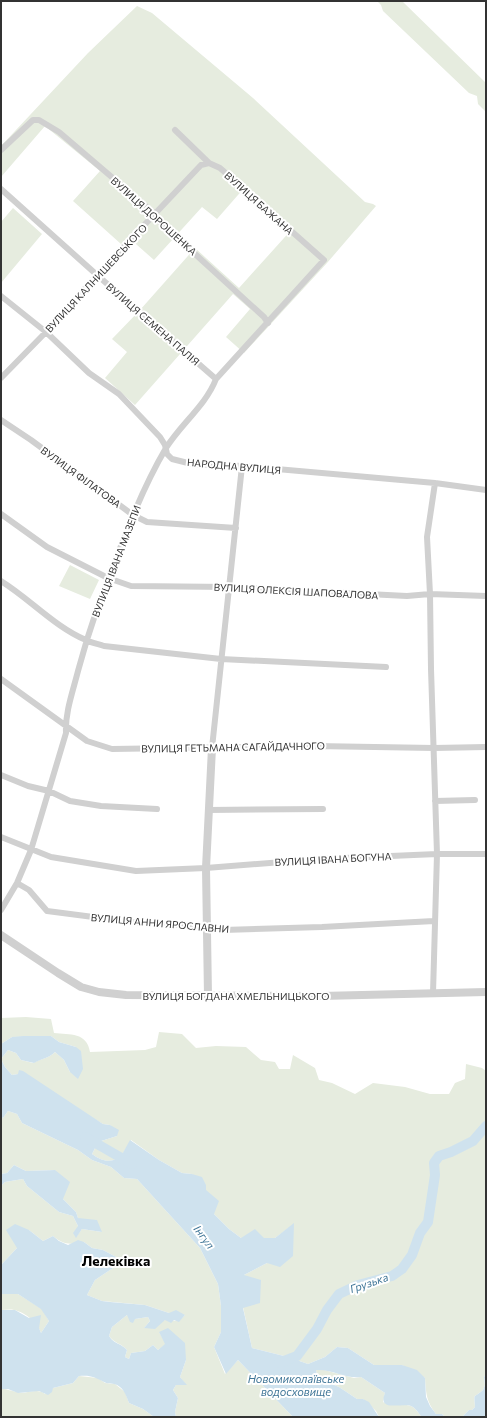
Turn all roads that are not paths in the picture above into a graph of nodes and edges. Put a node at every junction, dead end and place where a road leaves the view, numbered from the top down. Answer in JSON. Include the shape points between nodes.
{"nodes":[{"id":1,"x":175,"y":130,"type":"dead end"},
{"id":2,"x":1,"y":150,"type":"edge"},
{"id":3,"x":209,"y":163,"type":"junction"},
{"id":4,"x":1,"y":189,"type":"edge"},
{"id":5,"x":154,"y":214,"type":"junction"},
{"id":6,"x":324,"y":260,"type":"joint"},
{"id":7,"x":96,"y":275,"type":"junction"},
{"id":8,"x":1,"y":296,"type":"edge"},
{"id":9,"x":268,"y":323,"type":"junction"},
{"id":10,"x":46,"y":332,"type":"junction"},
{"id":11,"x":1,"y":378,"type":"edge"},
{"id":12,"x":216,"y":379,"type":"junction"},
{"id":13,"x":1,"y":420,"type":"edge"},
{"id":14,"x":166,"y":448,"type":"junction"},
{"id":15,"x":242,"y":466,"type":"junction"},
{"id":16,"x":436,"y":483,"type":"junction"},
{"id":17,"x":486,"y":490,"type":"edge"},
{"id":18,"x":1,"y":514,"type":"edge"},
{"id":19,"x":133,"y":516,"type":"junction"},
{"id":20,"x":236,"y":528,"type":"junction"},
{"id":21,"x":108,"y":578,"type":"junction"},
{"id":22,"x":1,"y":581,"type":"edge"},
{"id":23,"x":230,"y":588,"type":"junction"},
{"id":24,"x":430,"y":594,"type":"junction"},
{"id":25,"x":486,"y":596,"type":"edge"},
{"id":26,"x":86,"y":640,"type":"junction"},
{"id":27,"x":221,"y":659,"type":"junction"},
{"id":28,"x":386,"y":667,"type":"dead end"},
{"id":29,"x":1,"y":679,"type":"edge"},
{"id":30,"x":66,"y":725,"type":"junction"},
{"id":31,"x":486,"y":746,"type":"edge"},
{"id":32,"x":212,"y":748,"type":"junction"},
{"id":33,"x":434,"y":748,"type":"junction"},
{"id":34,"x":1,"y":775,"type":"edge"},
{"id":35,"x":49,"y":791,"type":"junction"},
{"id":36,"x":475,"y":800,"type":"dead end"},
{"id":37,"x":436,"y":801,"type":"junction"},
{"id":38,"x":158,"y":809,"type":"dead end"},
{"id":39,"x":323,"y":809,"type":"dead end"},
{"id":40,"x":208,"y":810,"type":"junction"},
{"id":41,"x":1,"y":837,"type":"edge"},
{"id":42,"x":31,"y":850,"type":"junction"},
{"id":43,"x":437,"y":854,"type":"junction"},
{"id":44,"x":486,"y":854,"type":"edge"},
{"id":45,"x":206,"y":868,"type":"junction"},
{"id":46,"x":16,"y":883,"type":"junction"},
{"id":47,"x":1,"y":910,"type":"edge"},
{"id":48,"x":434,"y":921,"type":"junction"},
{"id":49,"x":208,"y":927,"type":"junction"},
{"id":50,"x":1,"y":935,"type":"edge"},
{"id":51,"x":486,"y":992,"type":"edge"},
{"id":52,"x":433,"y":993,"type":"junction"},
{"id":53,"x":208,"y":996,"type":"junction"}],
"edges":[{"from":1,"to":3,"type":"street","name":"ВУЛИЦЯ БАЖАНА"},
{"from":2,"to":5,"type":"street","name":"ВУЛИЦЯ ДОРОШЕНКА","via":[[33,120],[39,120],[59,132]]},
{"from":3,"to":5,"type":"street","name":"ВУЛИЦЯ КАЛНИШЕВСЬКОГО","via":[[201,165]]},
{"from":3,"to":6,"type":"street","name":"ВУЛИЦЯ БАЖАНА","via":[[220,168]]},
{"from":4,"to":7,"type":"street","name":"ВУЛИЦЯ СЕМЕНА ПАЛІЯ"},
{"from":5,"to":7,"type":"street","name":"ВУЛИЦЯ КАЛНИШЕВСЬКОГО"},
{"from":5,"to":9,"type":"street","name":"ВУЛИЦЯ ДОРОШЕНКА"},
{"from":6,"to":9,"type":"street","name":"ВУЛИЦЯ ІВАНА МАЗЕПИ"},
{"from":7,"to":10,"type":"street","name":"ВУЛИЦЯ КАЛНИШЕВСЬКОГО"},
{"from":7,"to":12,"type":"street","name":"ВУЛИЦЯ СЕМЕНА ПАЛІЯ"},
{"from":8,"to":10,"type":"street","name":"НАРОДНА ВУЛИЦЯ"},
{"from":9,"to":12,"type":"street","name":"ВУЛИЦЯ ІВАНА МАЗЕПИ"},
{"from":10,"to":11,"type":"street","name":"ВУЛИЦЯ КАЛНИШЕВСЬКОГО"},
{"from":10,"to":14,"type":"street","name":"НАРОДНА ВУЛИЦЯ","via":[[89,373],[119,394],[160,437]]},
{"from":12,"to":14,"type":"street","name":"ВУЛИЦЯ ІВАНА МАЗЕПИ","via":[[202,402]]},
{"from":13,"to":19,"type":"street","name":"ВУЛИЦЯ ФІЛАТОВА","via":[[32,440]]},
{"from":14,"to":15,"type":"street","name":"НАРОДНА ВУЛИЦЯ","via":[[172,459],[192,464]]},
{"from":14,"to":19,"type":"street","name":"ВУЛИЦЯ ІВАНА МАЗЕПИ","via":[[153,470]]},
{"from":15,"to":16,"type":"street","name":"НАРОДНА ВУЛИЦЯ"},
{"from":15,"to":20,"type":"street"},
{"from":16,"to":17,"type":"street","name":"НАРОДНА ВУЛИЦЯ"},
{"from":16,"to":24,"type":"street","via":[[427,537]]},
{"from":18,"to":21,"type":"street","name":"ВУЛИЦЯ ОЛЕКСІЯ ШАПОВАЛОВА","via":[[47,547]]},
{"from":19,"to":20,"type":"street","name":"ВУЛИЦЯ ФІЛАТОВА","via":[[147,522]]},
{"from":19,"to":21,"type":"street","name":"ВУЛИЦЯ ІВАНА МАЗЕПИ"},
{"from":20,"to":23,"type":"street"},
{"from":21,"to":23,"type":"street","name":"ВУЛИЦЯ ОЛЕКСІЯ ШАПОВАЛОВА","via":[[131,586]]},
{"from":21,"to":26,"type":"street","name":"ВУЛИЦЯ ІВАНА МАЗЕПИ"},
{"from":22,"to":26,"type":"street","via":[[63,627]]},
{"from":23,"to":24,"type":"street","name":"ВУЛИЦЯ ОЛЕКСІЯ ШАПОВАЛОВА","via":[[407,596]]},
{"from":23,"to":27,"type":"street"},
{"from":24,"to":25,"type":"street","name":"ВУЛИЦЯ ОЛЕКСІЯ ШАПОВАЛОВА"},
{"from":24,"to":33,"type":"street"},
{"from":26,"to":27,"type":"street","via":[[104,646]]},
{"from":26,"to":30,"type":"street","name":"ВУЛИЦЯ ІВАНА МАЗЕПИ"},
{"from":27,"to":28,"type":"street"},
{"from":27,"to":32,"type":"street"},
{"from":29,"to":30,"type":"street","name":"ВУЛИЦЯ ГЕТЬМАНА САГАЙДАЧНОГО"},
{"from":30,"to":32,"type":"street","name":"ВУЛИЦЯ ГЕТЬМАНА САГАЙДАЧНОГО","via":[[87,741],[112,749]]},
{"from":30,"to":35,"type":"street","name":"ВУЛИЦЯ ІВАНА МАЗЕПИ"},
{"from":31,"to":33,"type":"street","name":"ВУЛИЦЯ ГЕТЬМАНА САГАЙДАЧНОГО"},
{"from":32,"to":33,"type":"street","name":"ВУЛИЦЯ ГЕТЬМАНА САГАЙДАЧНОГО"},
{"from":32,"to":40,"type":"street"},
{"from":33,"to":37,"type":"street"},
{"from":34,"to":35,"type":"street"},
{"from":35,"to":38,"type":"street","via":[[70,801],[101,806]]},
{"from":35,"to":42,"type":"street","name":"ВУЛИЦЯ ІВАНА МАЗЕПИ"},
{"from":36,"to":37,"type":"street"},
{"from":37,"to":43,"type":"street"},
{"from":39,"to":40,"type":"street"},
{"from":40,"to":45,"type":"street"},
{"from":41,"to":42,"type":"street","name":"ВУЛИЦЯ ІВАНА БОГУНА"},
{"from":42,"to":45,"type":"street","name":"ВУЛИЦЯ ІВАНА БОГУНА","via":[[51,857],[136,871]]},
{"from":42,"to":46,"type":"street","name":"ВУЛИЦЯ ІВАНА МАЗЕПИ"},
{"from":43,"to":44,"type":"street","name":"ВУЛИЦЯ ІВАНА БОГУНА"},
{"from":43,"to":45,"type":"street","name":"ВУЛИЦЯ ІВАНА БОГУНА","via":[[321,859]]},
{"from":43,"to":48,"type":"street"},
{"from":45,"to":49,"type":"street"},
{"from":46,"to":47,"type":"street","name":"ВУЛИЦЯ ІВАНА МАЗЕПИ"},
{"from":46,"to":49,"type":"street","name":"ВУЛИЦЯ АННИ ЯРОСЛАВНИ","via":[[29,890],[47,911],[132,922]]},
{"from":48,"to":49,"type":"street","name":"ВУЛИЦЯ АННИ ЯРОСЛАВНИ","via":[[269,929],[223,930]]},
{"from":48,"to":52,"type":"street"},
{"from":49,"to":53,"type":"street"},
{"from":50,"to":53,"type":"street","name":"ВУЛИЦЯ БОГДАНА ХМЕЛЬНИЦЬКОГО","via":[[58,973],[81,986],[99,992],[126,995]]},
{"from":51,"to":52,"type":"street","name":"ВУЛИЦЯ БОГДАНА ХМЕЛЬНИЦЬКОГО"},
{"from":52,"to":53,"type":"street","name":"ВУЛИЦЯ БОГДАНА ХМЕЛЬНИЦЬКОГО"}]}
